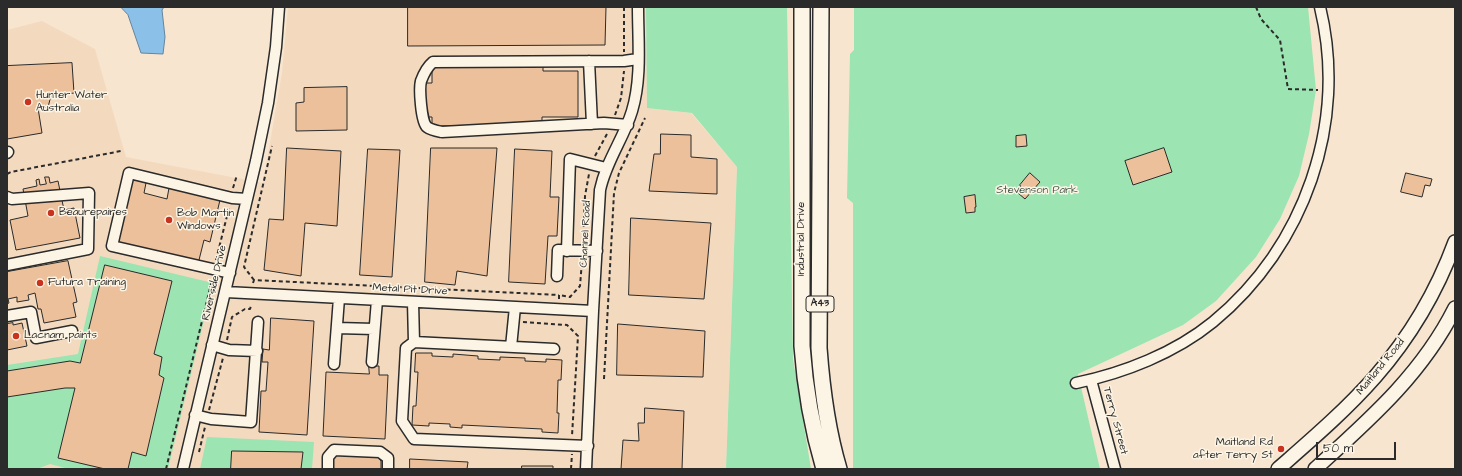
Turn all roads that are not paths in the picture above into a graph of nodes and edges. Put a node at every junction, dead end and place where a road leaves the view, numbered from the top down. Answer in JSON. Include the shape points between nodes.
{"nodes":[{"id":1,"x":279,"y":7,"type":"edge"},
{"id":2,"x":638,"y":7,"type":"edge"},
{"id":3,"x":799,"y":7,"type":"edge"},
{"id":4,"x":802,"y":7,"type":"edge"},
{"id":5,"x":821,"y":7,"type":"edge"},
{"id":6,"x":1320,"y":7,"type":"edge"},
{"id":7,"x":802,"y":36,"type":"junction"},
{"id":8,"x":638,"y":59,"type":"junction"},
{"id":9,"x":589,"y":61,"type":"junction"},
{"id":10,"x":592,"y":124,"type":"junction"},
{"id":11,"x":628,"y":125,"type":"junction"},
{"id":12,"x":606,"y":168,"type":"junction"},
{"id":13,"x":7,"y":197,"type":"edge"},
{"id":14,"x":247,"y":199,"type":"junction"},
{"id":15,"x":1455,"y":242,"type":"edge"},
{"id":16,"x":567,"y":251,"type":"junction"},
{"id":17,"x":597,"y":251,"type":"junction"},
{"id":18,"x":7,"y":254,"type":"edge"},
{"id":19,"x":9,"y":265,"type":"edge"},
{"id":20,"x":230,"y":273,"type":"junction"},
{"id":21,"x":557,"y":276,"type":"dead end"},
{"id":22,"x":226,"y":292,"type":"junction"},
{"id":23,"x":339,"y":298,"type":"junction"},
{"id":24,"x":377,"y":300,"type":"junction"},
{"id":25,"x":413,"y":302,"type":"junction"},
{"id":26,"x":515,"y":307,"type":"junction"},
{"id":27,"x":1455,"y":308,"type":"edge"},
{"id":28,"x":593,"y":311,"type":"junction"},
{"id":29,"x":7,"y":316,"type":"edge"},
{"id":30,"x":258,"y":322,"type":"dead end"},
{"id":31,"x":337,"y":328,"type":"junction"},
{"id":32,"x":374,"y":329,"type":"junction"},
{"id":33,"x":72,"y":331,"type":"dead end"},
{"id":34,"x":414,"y":342,"type":"junction"},
{"id":35,"x":212,"y":345,"type":"junction"},
{"id":36,"x":511,"y":347,"type":"junction"},
{"id":37,"x":554,"y":349,"type":"dead end"},
{"id":38,"x":257,"y":351,"type":"junction"},
{"id":39,"x":372,"y":362,"type":"dead end"},
{"id":40,"x":334,"y":364,"type":"dead end"},
{"id":41,"x":1091,"y":380,"type":"junction"},
{"id":42,"x":1076,"y":383,"type":"dead end"},
{"id":43,"x":195,"y":415,"type":"junction"},
{"id":44,"x":588,"y":446,"type":"junction"},
{"id":45,"x":183,"y":469,"type":"edge"},
{"id":46,"x":328,"y":469,"type":"edge"},
{"id":47,"x":388,"y":469,"type":"edge"},
{"id":48,"x":586,"y":469,"type":"edge"},
{"id":49,"x":824,"y":469,"type":"edge"},
{"id":50,"x":839,"y":469,"type":"edge"},
{"id":51,"x":1115,"y":469,"type":"edge"},
{"id":52,"x":1278,"y":469,"type":"edge"},
{"id":53,"x":1315,"y":469,"type":"edge"}],
"edges":[{"from":1,"to":14,"type":"street","name":"Riverside Drive","via":[[268,103]]},
{"from":2,"to":8,"type":"street","name":"Channel Road"},
{"from":3,"to":7,"type":"highway"},
{"from":4,"to":7,"type":"highway","name":"Industrial Drive","number":"A43"},
{"from":5,"to":50,"type":"highway","name":"Industrial Drive","number":"A43","via":[[819,348],[827,420]]},
{"from":6,"to":41,"type":"street","via":[[1326,37],[1327,90],[1319,157],[1295,221],[1280,247],[1259,275],[1212,322],[1156,356],[1126,370]]},
{"from":7,"to":49,"type":"highway","name":"Industrial Drive","number":"A43","via":[[802,346],[805,386]]},
{"from":8,"to":9,"type":"street"},
{"from":8,"to":11,"type":"street","name":"Channel Road","via":[[637,92]]},
{"from":9,"to":10,"type":"street"},
{"from":9,"to":10,"type":"street","via":[[433,62],[421,82],[422,117],[426,126],[442,132]]},
{"from":10,"to":11,"type":"street"},
{"from":11,"to":12,"type":"street","name":"Channel Road"},
{"from":12,"to":16,"type":"street","via":[[570,159]]},
{"from":12,"to":17,"type":"street","name":"Channel Road","via":[[600,190]]},
{"from":13,"to":19,"type":"street","via":[[89,193],[88,249]]},
{"from":14,"to":20,"type":"street","name":"Riverside Drive"},
{"from":14,"to":20,"type":"street","via":[[231,198],[129,173],[112,246]]},
{"from":15,"to":52,"type":"main road","name":"Maitland Road","via":[[1435,288],[1397,348],[1375,377]]},
{"from":16,"to":17,"type":"street"},
{"from":16,"to":21,"type":"street","via":[[558,250]]},
{"from":17,"to":28,"type":"street","name":"Channel Road"},
{"from":18,"to":19,"type":"street"},
{"from":20,"to":22,"type":"street","name":"Riverside Drive"},
{"from":22,"to":23,"type":"street","name":"Metal Pit Drive"},
{"from":22,"to":35,"type":"street","name":"Riverside Drive"},
{"from":23,"to":24,"type":"street","name":"Metal Pit Drive"},
{"from":23,"to":31,"type":"street"},
{"from":24,"to":25,"type":"street","name":"Metal Pit Drive"},
{"from":24,"to":32,"type":"street"},
{"from":25,"to":26,"type":"street","name":"Metal Pit Drive"},
{"from":25,"to":34,"type":"street"},
{"from":26,"to":28,"type":"street","name":"Metal Pit Drive"},
{"from":26,"to":36,"type":"street"},
{"from":27,"to":53,"type":"main road","via":[[1446,326],[1419,365],[1395,394]]},
{"from":28,"to":44,"type":"street","name":"Channel Road"},
{"from":29,"to":33,"type":"street","via":[[31,312],[36,338]]},
{"from":30,"to":38,"type":"street"},
{"from":31,"to":32,"type":"street"},
{"from":31,"to":40,"type":"street"},
{"from":32,"to":39,"type":"street"},
{"from":34,"to":36,"type":"street"},
{"from":34,"to":44,"type":"street","via":[[406,348],[402,421],[414,439]]},
{"from":35,"to":38,"type":"street","via":[[225,349]]},
{"from":35,"to":43,"type":"street","name":"Riverside Drive"},
{"from":36,"to":37,"type":"street"},
{"from":38,"to":43,"type":"street","via":[[251,422]]},
{"from":41,"to":42,"type":"street"},
{"from":41,"to":51,"type":"street","name":"Terry Street"},
{"from":43,"to":45,"type":"street","name":"Riverside Drive"},
{"from":44,"to":48,"type":"street","name":"Channel Road"},
{"from":46,"to":47,"type":"street","via":[[328,457],[334,450],[380,452],[388,458]]}]}
